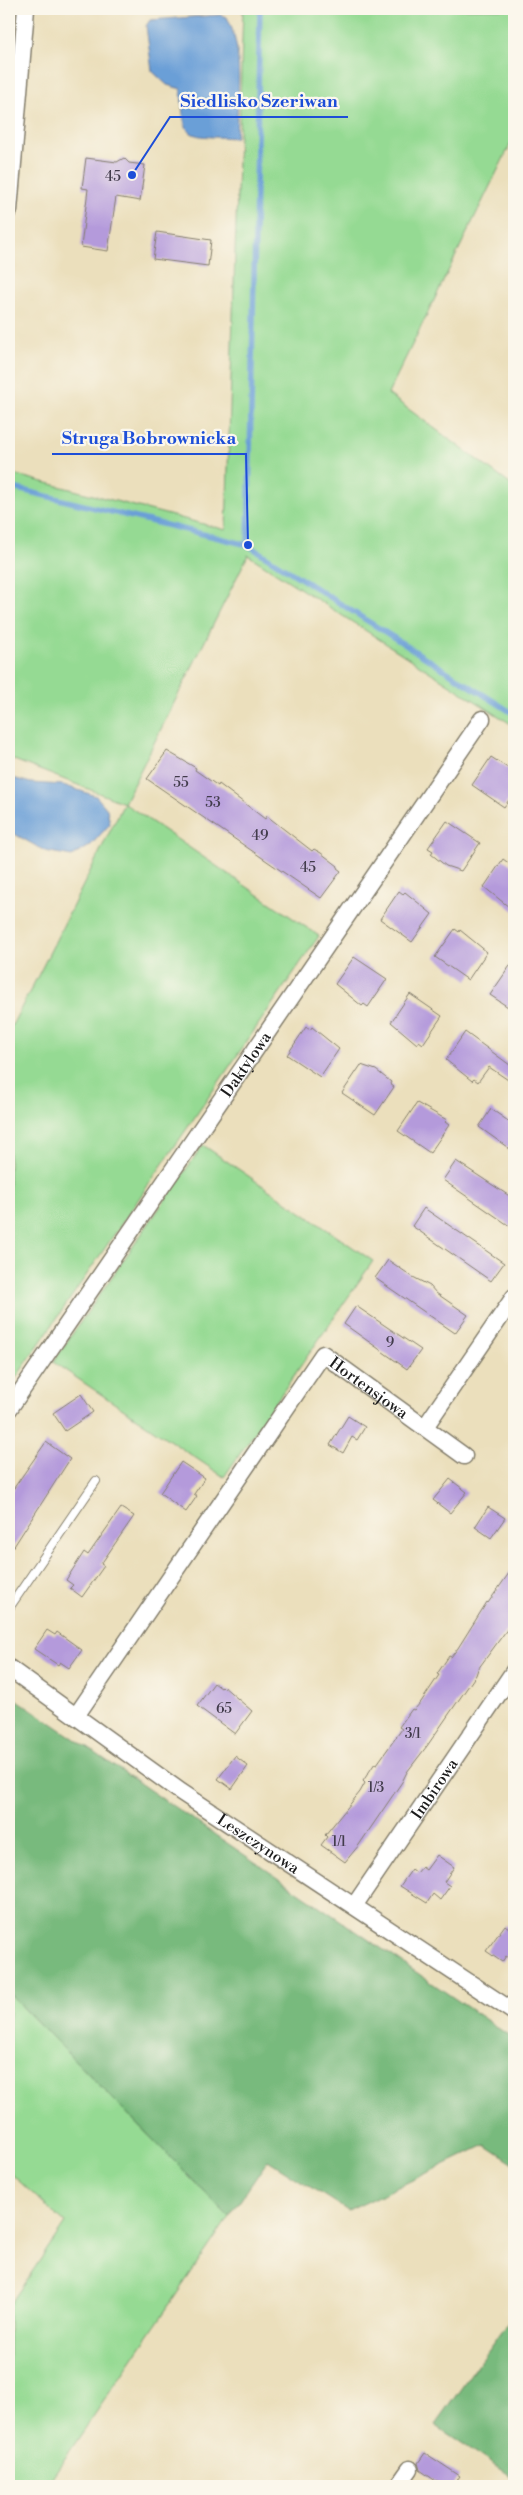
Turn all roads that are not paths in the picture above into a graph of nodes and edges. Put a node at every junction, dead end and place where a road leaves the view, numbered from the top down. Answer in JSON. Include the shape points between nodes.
{"nodes":[{"id":1,"x":26,"y":9,"type":"edge"},
{"id":2,"x":9,"y":210,"type":"edge"},
{"id":3,"x":482,"y":719,"type":"dead end"},
{"id":4,"x":514,"y":1297,"type":"edge"},
{"id":5,"x":9,"y":1409,"type":"edge"},
{"id":6,"x":425,"y":1427,"type":"junction"},
{"id":7,"x":464,"y":1456,"type":"dead end"},
{"id":8,"x":96,"y":1482,"type":"dead end"},
{"id":9,"x":9,"y":1608,"type":"edge"},
{"id":10,"x":9,"y":1668,"type":"edge"},
{"id":11,"x":514,"y":1671,"type":"edge"},
{"id":12,"x":76,"y":1716,"type":"junction"},
{"id":13,"x":354,"y":1906,"type":"junction"},
{"id":14,"x":514,"y":2012,"type":"edge"},
{"id":15,"x":410,"y":2469,"type":"dead end"},
{"id":16,"x":398,"y":2486,"type":"edge"}],
"edges":[{"from":1,"to":2,"type":"street"},
{"from":3,"to":5,"type":"street","name":"Daktylowa"},
{"from":4,"to":6,"type":"street","name":"Hortensjowa"},
{"from":6,"to":7,"type":"street","name":"Hortensjowa"},
{"from":6,"to":12,"type":"street","name":"Hortensjowa","via":[[323,1354]]},
{"from":8,"to":9,"type":"lane"},
{"from":10,"to":12,"type":"street","name":"Leszczynowa"},
{"from":11,"to":13,"type":"street","name":"Imbirowa"},
{"from":12,"to":13,"type":"street","name":"Leszczynowa","via":[[181,1792]]},
{"from":13,"to":14,"type":"street","name":"Leszczynowa"},
{"from":15,"to":16,"type":"street"}]}
